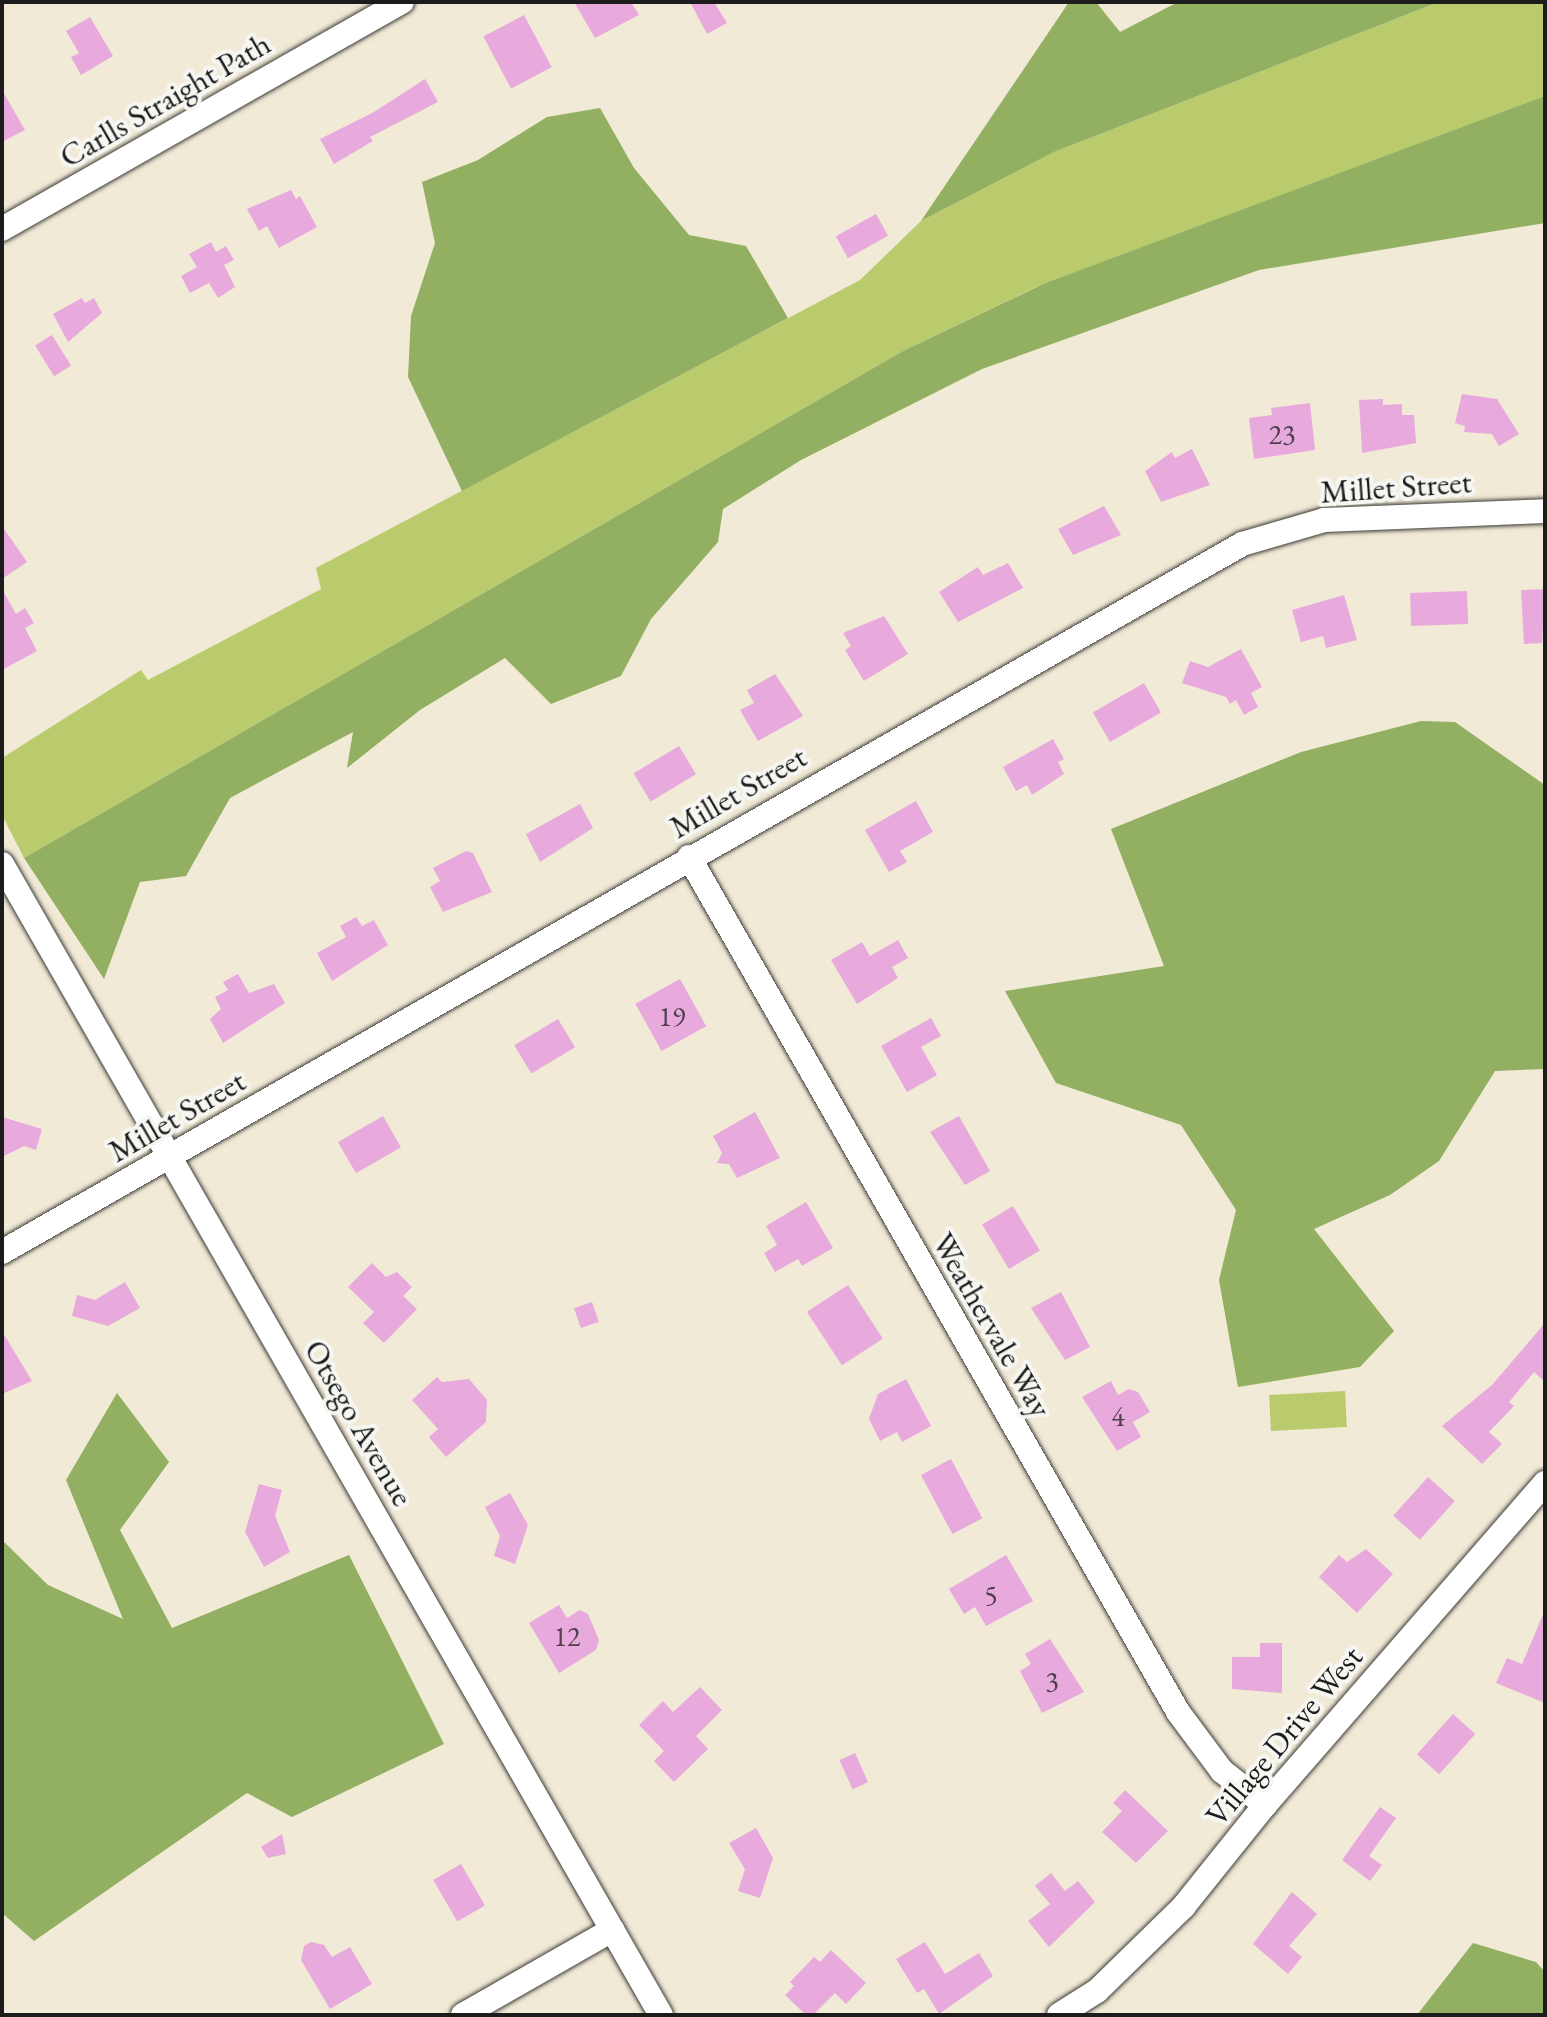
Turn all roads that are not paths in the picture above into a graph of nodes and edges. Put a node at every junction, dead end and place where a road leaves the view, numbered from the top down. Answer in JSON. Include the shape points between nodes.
{"nodes":[{"id":1,"x":402,"y":2,"type":"edge"},
{"id":2,"x":2,"y":229,"type":"edge"},
{"id":3,"x":1545,"y":511,"type":"edge"},
{"id":4,"x":689,"y":857,"type":"junction"},
{"id":5,"x":2,"y":864,"type":"edge"},
{"id":6,"x":170,"y":1157,"type":"junction"},
{"id":7,"x":2,"y":1252,"type":"edge"},
{"id":8,"x":1545,"y":1483,"type":"edge"},
{"id":9,"x":1265,"y":1805,"type":"junction"},
{"id":10,"x":612,"y":1930,"type":"junction"},
{"id":11,"x":463,"y":2015,"type":"edge"},
{"id":12,"x":661,"y":2015,"type":"edge"},
{"id":13,"x":1059,"y":2015,"type":"edge"}],
"edges":[{"from":1,"to":2,"type":"street","name":"Carlls Straight Path"},
{"from":3,"to":4,"type":"street","name":"Millet Street","via":[[1324,520],[1242,544]]},
{"from":4,"to":6,"type":"street","name":"Millet Street"},
{"from":4,"to":9,"type":"street","name":"Weathervale Way","via":[[1178,1712],[1222,1771]]},
{"from":5,"to":6,"type":"street","name":"Otsego Avenue"},
{"from":6,"to":7,"type":"street","name":"Millet Street"},
{"from":6,"to":10,"type":"street","name":"Otsego Avenue"},
{"from":8,"to":9,"type":"street","name":"Village Drive West"},
{"from":9,"to":13,"type":"street","name":"Village Drive West","via":[[1184,1906],[1097,1991]]},
{"from":10,"to":11,"type":"street"},
{"from":10,"to":12,"type":"street","name":"Otsego Avenue"}]}
